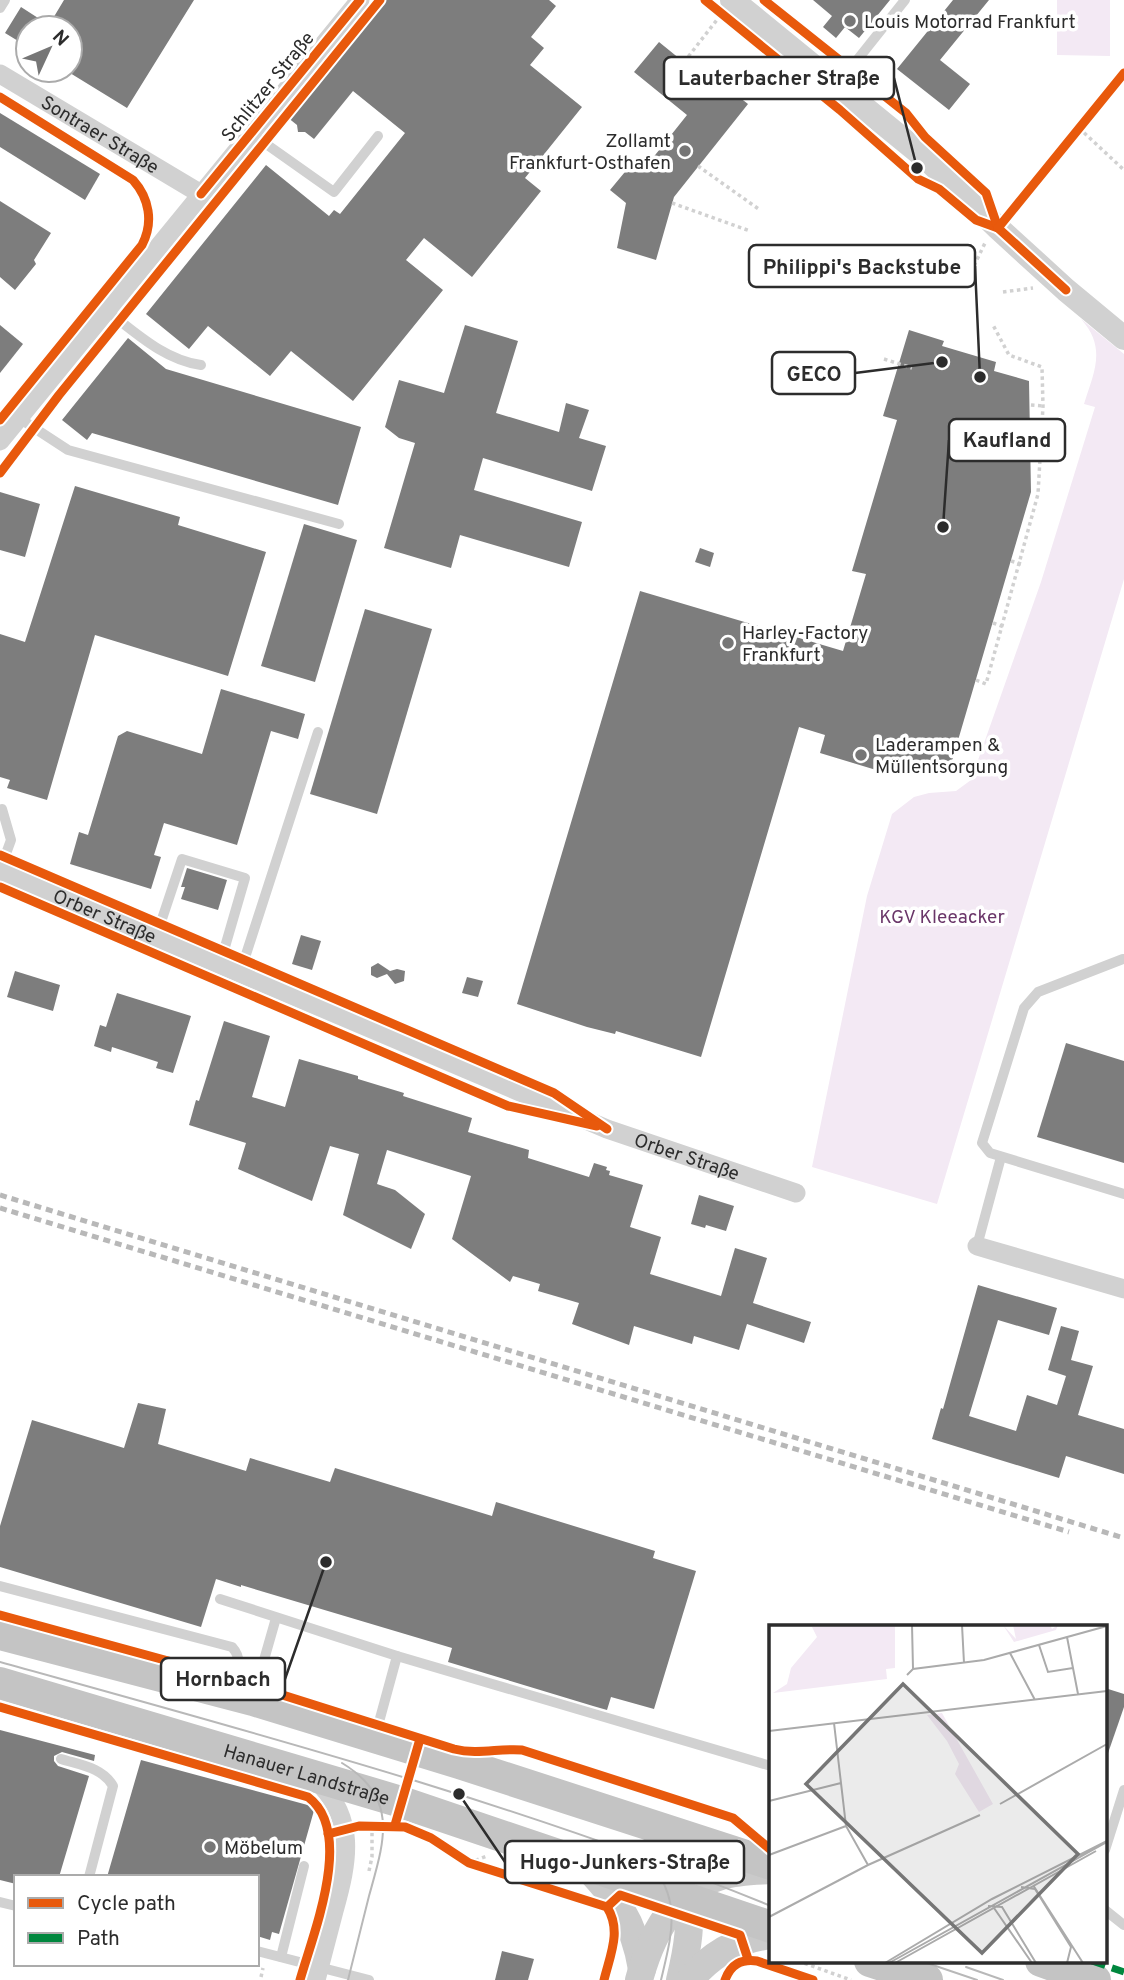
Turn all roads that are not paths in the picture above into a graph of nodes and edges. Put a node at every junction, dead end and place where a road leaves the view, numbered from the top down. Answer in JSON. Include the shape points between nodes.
{"nodes":[{"id":1,"x":5,"y":0,"type":"edge"},
{"id":2,"x":360,"y":0,"type":"edge"},
{"id":3,"x":905,"y":0,"type":"edge"},
{"id":4,"x":727,"y":7,"type":"edge"},
{"id":5,"x":0,"y":8,"type":"edge"},
{"id":6,"x":0,"y":74,"type":"edge"},
{"id":7,"x":837,"y":84,"type":"junction"},
{"id":8,"x":252,"y":134,"type":"junction"},
{"id":9,"x":378,"y":136,"type":"dead end"},
{"id":10,"x":201,"y":194,"type":"junction"},
{"id":11,"x":106,"y":310,"type":"junction"},
{"id":12,"x":1124,"y":338,"type":"edge"},
{"id":13,"x":201,"y":365,"type":"dead end"},
{"id":14,"x":19,"y":418,"type":"junction"},
{"id":15,"x":0,"y":441,"type":"edge"},
{"id":16,"x":339,"y":524,"type":"dead end"},
{"id":17,"x":318,"y":732,"type":"dead end"},
{"id":18,"x":2,"y":809,"type":"edge"},
{"id":19,"x":0,"y":871,"type":"edge"},
{"id":20,"x":156,"y":937,"type":"junction"},
{"id":21,"x":1123,"y":959,"type":"edge"},
{"id":22,"x":220,"y":964,"type":"junction"},
{"id":23,"x":240,"y":973,"type":"junction"},
{"id":24,"x":1001,"y":1157,"type":"junction"},
{"id":25,"x":796,"y":1193,"type":"dead end"},
{"id":26,"x":1124,"y":1194,"type":"edge"},
{"id":27,"x":977,"y":1246,"type":"joint"},
{"id":28,"x":1124,"y":1289,"type":"edge"},
{"id":29,"x":0,"y":1586,"type":"edge"},
{"id":30,"x":220,"y":1599,"type":"dead end"},
{"id":31,"x":276,"y":1618,"type":"junction"},
{"id":32,"x":0,"y":1634,"type":"edge"},
{"id":33,"x":397,"y":1656,"type":"junction"},
{"id":34,"x":0,"y":1683,"type":"edge"},
{"id":35,"x":242,"y":1697,"type":"junction"},
{"id":36,"x":376,"y":1737,"type":"junction"},
{"id":37,"x":61,"y":1759,"type":"dead end"},
{"id":38,"x":769,"y":1765,"type":"edge"},
{"id":39,"x":309,"y":1774,"type":"junction"},
{"id":40,"x":1124,"y":1790,"type":"edge"},
{"id":41,"x":649,"y":1823,"type":"junction"},
{"id":42,"x":1106,"y":1847,"type":"edge"},
{"id":43,"x":581,"y":1861,"type":"junction"},
{"id":44,"x":769,"y":1863,"type":"edge"},
{"id":45,"x":304,"y":1866,"type":"dead end"},
{"id":46,"x":769,"y":1870,"type":"edge"},
{"id":47,"x":90,"y":1875,"type":"edge"},
{"id":48,"x":686,"y":1897,"type":"junction"},
{"id":49,"x":1106,"y":1911,"type":"edge"},
{"id":50,"x":1124,"y":1925,"type":"edge"},
{"id":51,"x":769,"y":1926,"type":"edge"},
{"id":52,"x":769,"y":1936,"type":"edge"},
{"id":53,"x":259,"y":1952,"type":"edge"},
{"id":54,"x":281,"y":1957,"type":"junction"},
{"id":55,"x":873,"y":1962,"type":"edge"},
{"id":56,"x":1044,"y":1962,"type":"edge"},
{"id":57,"x":317,"y":1973,"type":"edge"},
{"id":58,"x":641,"y":1975,"type":"edge"},
{"id":59,"x":369,"y":1980,"type":"edge"},
{"id":60,"x":680,"y":1980,"type":"edge"},
{"id":61,"x":690,"y":1980,"type":"edge"},
{"id":62,"x":927,"y":1980,"type":"edge"},
{"id":63,"x":1095,"y":1980,"type":"edge"}],
"edges":[{"from":1,"to":5,"type":"lane"},
{"from":2,"to":8,"type":"street","name":"Schlitzer Straße"},
{"from":3,"to":7,"type":"lane"},
{"from":4,"to":7,"type":"street"},
{"from":6,"to":10,"type":"street","name":"Sontraer Straße"},
{"from":7,"to":12,"type":"street"},
{"from":8,"to":9,"type":"lane","via":[[334,192]]},
{"from":8,"to":10,"type":"street","name":"Schlitzer Straße"},
{"from":10,"to":11,"type":"street","name":"Schlitzer Straße"},
{"from":11,"to":13,"type":"lane","via":[[165,354]]},
{"from":11,"to":14,"type":"street","name":"Schlitzer Straße"},
{"from":14,"to":15,"type":"street","name":"Schlitzer Straße"},
{"from":14,"to":16,"type":"lane","via":[[68,450]]},
{"from":17,"to":23,"type":"lane"},
{"from":18,"to":19,"type":"lane","via":[[11,840]]},
{"from":19,"to":20,"type":"street","name":"Orber Straße"},
{"from":20,"to":22,"type":"street","name":"Orber Straße"},
{"from":20,"to":22,"type":"lane","via":[[182,859],[245,878]]},
{"from":21,"to":24,"type":"lane","via":[[1030,998],[982,1143]]},
{"from":22,"to":23,"type":"street","name":"Orber Straße"},
{"from":23,"to":25,"type":"street","name":"Orber Straße","via":[[607,1129]]},
{"from":24,"to":26,"type":"lane"},
{"from":24,"to":27,"type":"lane"},
{"from":27,"to":28,"type":"street"},
{"from":29,"to":35,"type":"lane","via":[[232,1647],[240,1660]]},
{"from":30,"to":31,"type":"lane"},
{"from":31,"to":33,"type":"lane"},
{"from":31,"to":35,"type":"lane"},
{"from":32,"to":35,"type":"main road"},
{"from":33,"to":36,"type":"lane"},
{"from":33,"to":38,"type":"lane"},
{"from":34,"to":39,"type":"main road","name":"Hanauer Landstraße"},
{"from":35,"to":36,"type":"main road"},
{"from":36,"to":41,"type":"main road"},
{"from":37,"to":47,"type":"lane","via":[[95,1769],[113,1786]]},
{"from":39,"to":43,"type":"main road","name":"Hanauer Landstraße"},
{"from":39,"to":57,"type":"street","via":[[338,1806],[345,1829],[345,1871]]},
{"from":40,"to":42,"type":"lane"},
{"from":41,"to":44,"type":"main road"},
{"from":41,"to":48,"type":"main road","via":[[679,1869]]},
{"from":43,"to":48,"type":"main road","name":"Hanauer Landstraße"},
{"from":43,"to":58,"type":"main road","via":[[626,1916],[636,1938]]},
{"from":45,"to":54,"type":"lane"},
{"from":46,"to":48,"type":"main road","via":[[719,1876]]},
{"from":48,"to":51,"type":"main road","name":"Hanauer Landstraße"},
{"from":48,"to":58,"type":"main road","via":[[660,1924]]},
{"from":48,"to":60,"type":"main road","via":[[690,1934]]},
{"from":49,"to":50,"type":"lane"},
{"from":52,"to":61,"type":"main road","via":[[716,1954]]},
{"from":53,"to":54,"type":"lane"},
{"from":54,"to":57,"type":"lane"},
{"from":55,"to":62,"type":"main road"},
{"from":56,"to":63,"type":"main road"},
{"from":57,"to":59,"type":"lane"}]}
